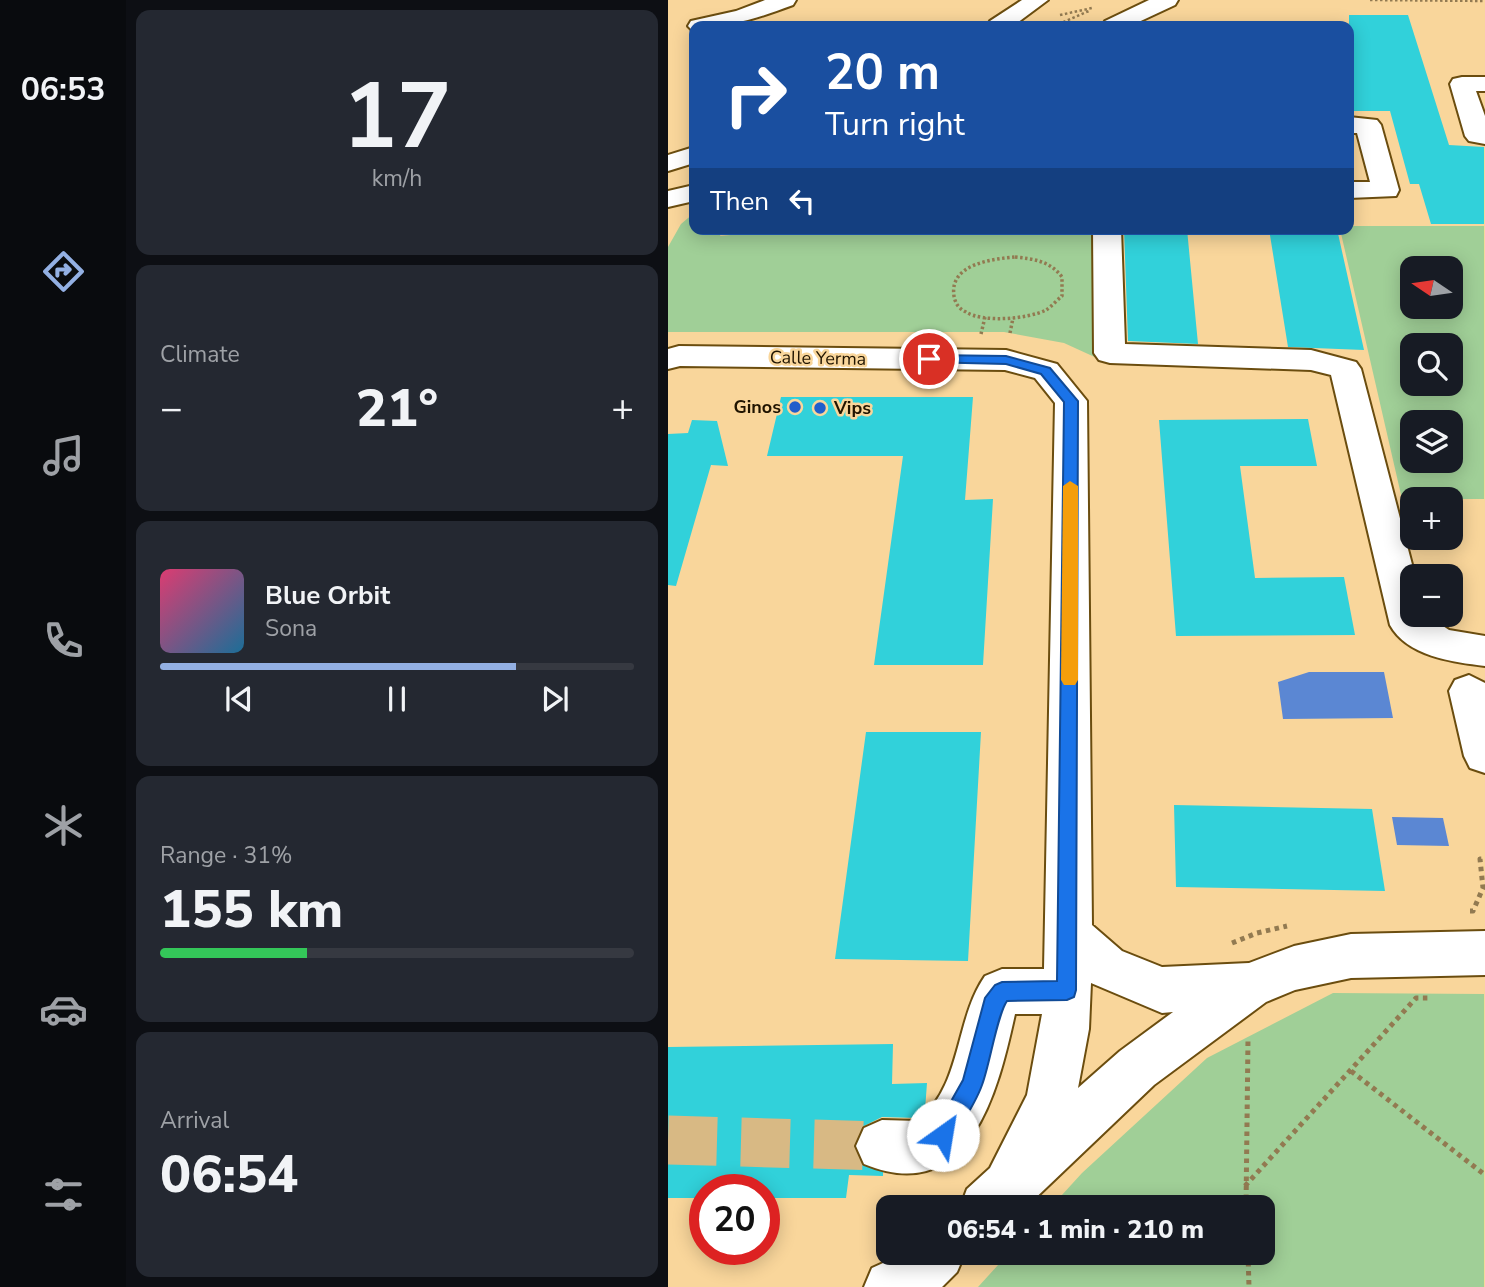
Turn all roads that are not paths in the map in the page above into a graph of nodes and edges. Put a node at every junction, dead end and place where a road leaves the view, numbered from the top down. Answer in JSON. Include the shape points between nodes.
{"nodes":[{"id":1,"x":707,"y":0,"type":"edge"},
{"id":2,"x":735,"y":0,"type":"edge"},
{"id":3,"x":785,"y":0,"type":"edge"},
{"id":4,"x":1037,"y":0,"type":"edge"},
{"id":5,"x":1167,"y":0,"type":"edge"},
{"id":6,"x":695,"y":21,"type":"edge"},
{"id":7,"x":705,"y":21,"type":"edge"},
{"id":8,"x":721,"y":21,"type":"edge"},
{"id":9,"x":1005,"y":21,"type":"edge"},
{"id":10,"x":1123,"y":21,"type":"edge"},
{"id":11,"x":1485,"y":84,"type":"edge"},
{"id":12,"x":1354,"y":125,"type":"edge"},
{"id":13,"x":1485,"y":136,"type":"edge"},
{"id":14,"x":689,"y":157,"type":"edge"},
{"id":15,"x":668,"y":163,"type":"edge"},
{"id":16,"x":1354,"y":190,"type":"edge"},
{"id":17,"x":1107,"y":235,"type":"edge"},
{"id":18,"x":672,"y":356,"type":"edge"},
{"id":19,"x":1485,"y":651,"type":"edge"},
{"id":20,"x":1469,"y":691,"type":"dead end"},
{"id":21,"x":1485,"y":756,"type":"edge"},
{"id":22,"x":1069,"y":934,"type":"junction"},
{"id":23,"x":1485,"y":953,"type":"edge"},
{"id":24,"x":1249,"y":986,"type":"junction"},
{"id":25,"x":1067,"y":990,"type":"junction"},
{"id":26,"x":882,"y":1146,"type":"tunnel mouth"},
{"id":27,"x":999,"y":1195,"type":"edge"},
{"id":28,"x":999,"y":1195,"type":"edge"},
{"id":29,"x":926,"y":1265,"type":"edge"},
{"id":30,"x":891,"y":1287,"type":"edge"}],
"edges":[{"from":1,"to":6,"type":"street"},
{"from":2,"to":7,"type":"street"},
{"from":3,"to":8,"type":"street"},
{"from":4,"to":9,"type":"street"},
{"from":5,"to":10,"type":"street"},
{"from":11,"to":13,"type":"street","via":[[1462,84],[1478,136]]},
{"from":12,"to":16,"type":"street","via":[[1368,125],[1387,190]]},
{"from":14,"to":15,"type":"street"},
{"from":17,"to":19,"type":"street","via":[[1110,353],[1310,360],[1345,369],[1409,625],[1445,647]]},
{"from":18,"to":22,"type":"street","name":"Calle Yerma","via":[[1006,360],[1046,371],[1071,401]]},
{"from":20,"to":21,"type":"street"},
{"from":22,"to":24,"type":"street","via":[[1105,967],[1162,990]]},
{"from":22,"to":25,"type":"street","name":"Calle Yerma"},
{"from":23,"to":24,"type":"street","via":[[1351,956],[1294,968]]},
{"from":24,"to":27,"type":"street","via":[[1138,1068]]},
{"from":25,"to":26,"type":"street","via":[[1002,992],[992,1005],[972,1084],[943,1135],[922,1146]]},
{"from":25,"to":28,"type":"street","name":"Calle Yerma","via":[[1065,1029],[1051,1101]]},
{"from":29,"to":30,"type":"street","via":[[911,1279]]}]}
